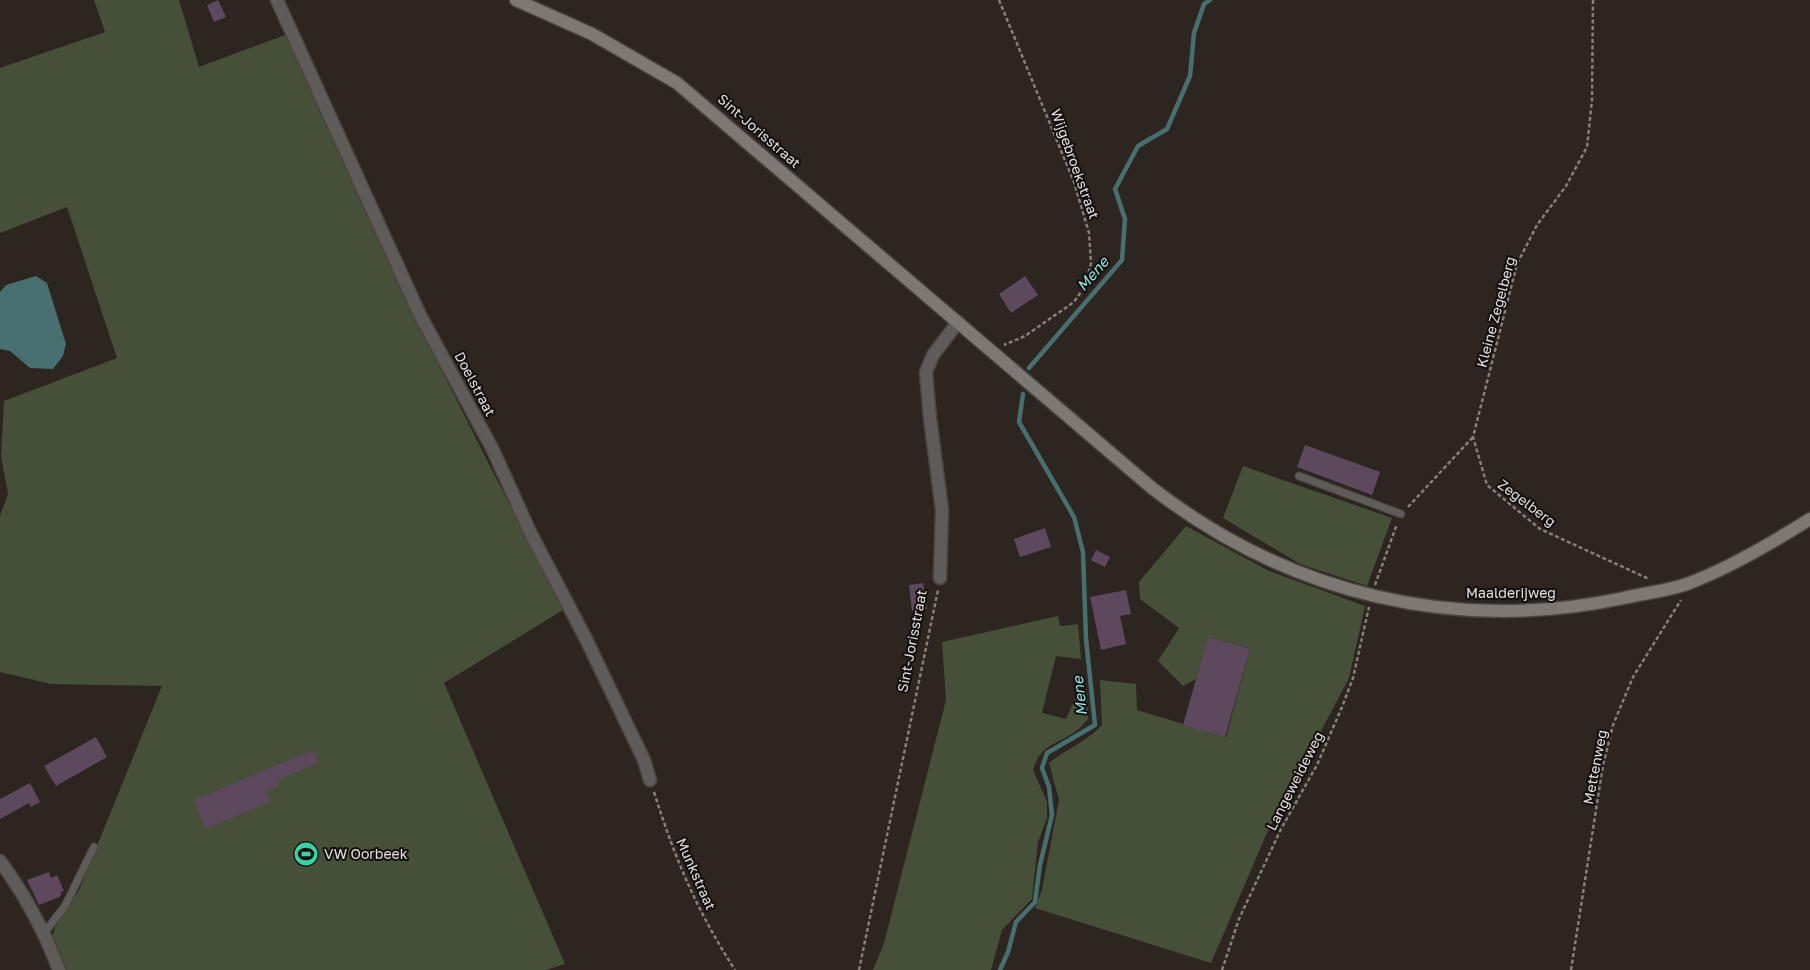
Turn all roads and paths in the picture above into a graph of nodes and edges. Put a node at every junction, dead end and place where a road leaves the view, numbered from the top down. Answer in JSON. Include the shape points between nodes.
{"nodes":[{"id":1,"x":277,"y":0,"type":"edge"},
{"id":2,"x":516,"y":0,"type":"edge"},
{"id":3,"x":999,"y":0,"type":"edge"},
{"id":4,"x":1593,"y":0,"type":"edge"},
{"id":5,"x":958,"y":322,"type":"junction"},
{"id":6,"x":991,"y":351,"type":"junction"},
{"id":7,"x":1473,"y":436,"type":"junction"},
{"id":8,"x":1299,"y":476,"type":"dead end"},
{"id":9,"x":1401,"y":514,"type":"junction"},
{"id":10,"x":1810,"y":519,"type":"edge"},
{"id":11,"x":1208,"y":527,"type":"joint"},
{"id":12,"x":940,"y":578,"type":"joint"},
{"id":13,"x":1686,"y":584,"type":"junction"},
{"id":14,"x":1669,"y":588,"type":"junction"},
{"id":15,"x":1371,"y":597,"type":"junction"},
{"id":16,"x":650,"y":780,"type":"joint"},
{"id":17,"x":94,"y":847,"type":"dead end"},
{"id":18,"x":0,"y":861,"type":"edge"},
{"id":19,"x":45,"y":932,"type":"junction"},
{"id":20,"x":59,"y":970,"type":"edge"},
{"id":21,"x":735,"y":970,"type":"edge"},
{"id":22,"x":859,"y":970,"type":"edge"},
{"id":23,"x":1222,"y":970,"type":"edge"},
{"id":24,"x":1571,"y":970,"type":"edge"}],
"edges":[{"from":1,"to":16,"type":"street","name":"Doelstraat","via":[[416,306],[493,450],[530,532],[640,752]]},
{"from":2,"to":5,"type":"street","name":"Sint-Jorisstraat","via":[[592,34],[677,83]]},
{"from":3,"to":6,"type":"path","name":"Wijgebroekstraat","via":[[1074,182],[1090,233],[1091,263],[1086,286],[1074,302],[1025,336]]},
{"from":4,"to":7,"type":"path","name":"Kleine Zegelberg","via":[[1592,100],[1587,148],[1566,186],[1537,225],[1517,264]]},
{"from":5,"to":6,"type":"street","name":"Sint-Jorisstraat"},
{"from":5,"to":12,"type":"street","name":"Sint-Jorisstraat","via":[[933,356],[926,372],[942,510]]},
{"from":6,"to":11,"type":"street","name":"Sint-Jorisstraat","via":[[1152,488]]},
{"from":7,"to":9,"type":"path"},
{"from":7,"to":14,"type":"path","name":"Zegelberg","via":[[1487,485],[1540,529]]},
{"from":8,"to":9,"type":"lane"},
{"from":9,"to":15,"type":"path"},
{"from":10,"to":13,"type":"street","name":"Maalderijweg","via":[[1737,561]]},
{"from":11,"to":15,"type":"street","name":"Maalderijweg","via":[[1285,567]]},
{"from":12,"to":22,"type":"path","name":"Sint-Jorisstraat"},
{"from":13,"to":14,"type":"street","name":"Maalderijweg"},
{"from":13,"to":24,"type":"path","name":"Mettenweg","via":[[1680,605],[1632,677],[1613,725],[1603,765]]},
{"from":14,"to":15,"type":"street","name":"Maalderijweg","via":[[1597,604],[1526,610],[1470,610]]},
{"from":15,"to":23,"type":"path","name":"Langeweideweg","via":[[1350,686],[1317,765],[1281,829],[1239,919]]},
{"from":16,"to":21,"type":"path","name":"Munkstraat","via":[[672,850],[696,904]]},
{"from":17,"to":19,"type":"lane","via":[[65,906]]},
{"from":18,"to":19,"type":"street"},
{"from":19,"to":20,"type":"street"}]}
